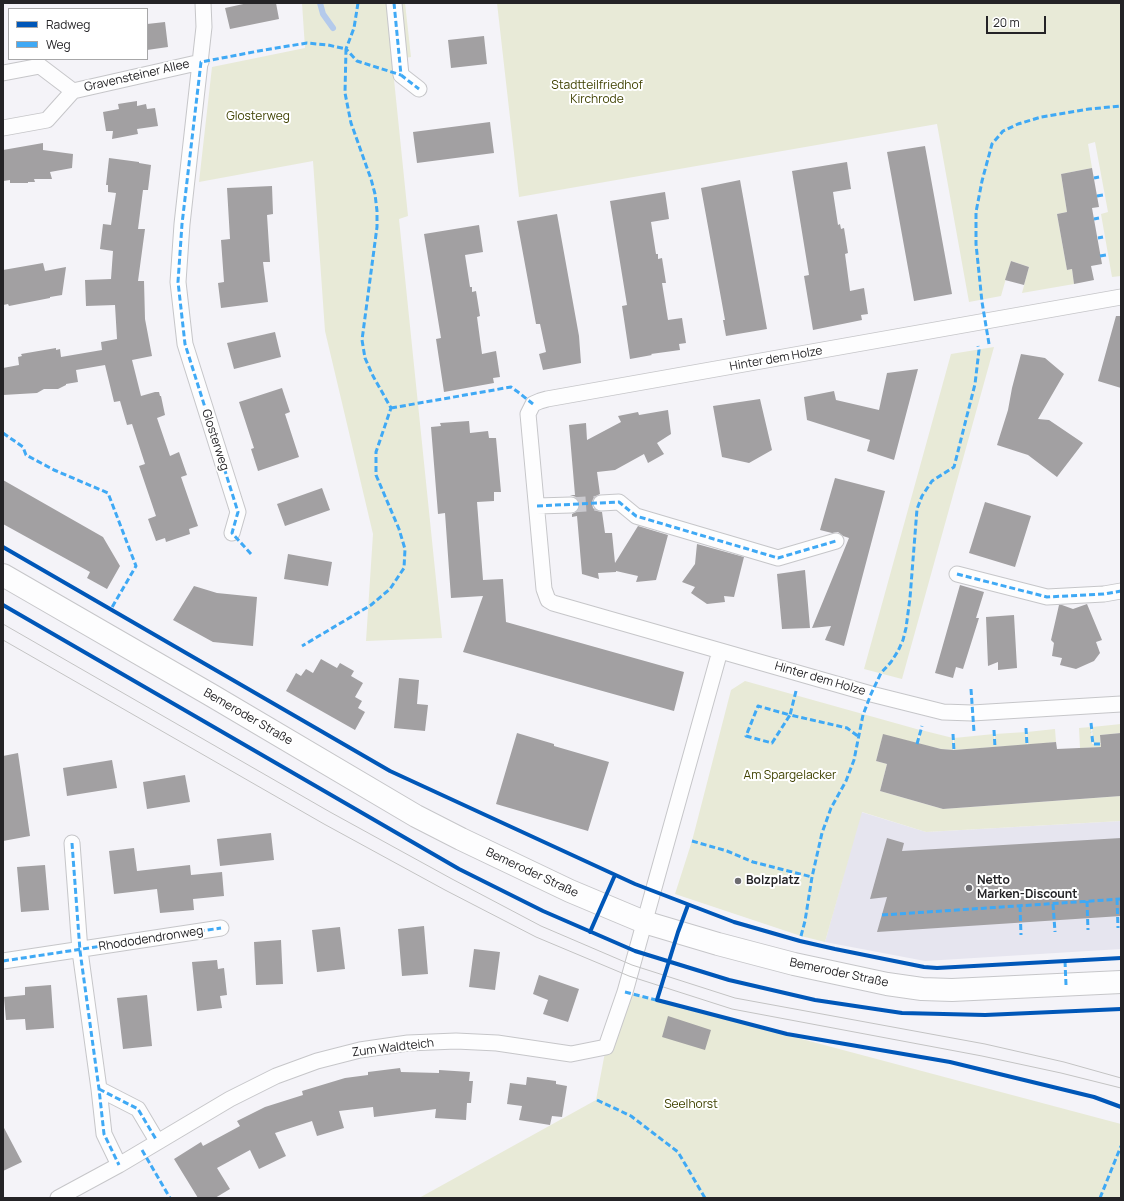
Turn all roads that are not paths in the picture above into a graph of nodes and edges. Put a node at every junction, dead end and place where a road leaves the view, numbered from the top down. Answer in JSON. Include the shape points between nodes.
{"nodes":[{"id":1,"x":203,"y":3,"type":"edge"},
{"id":2,"x":394,"y":3,"type":"edge"},
{"id":3,"x":201,"y":62,"type":"junction"},
{"id":4,"x":3,"y":73,"type":"edge"},
{"id":5,"x":419,"y":89,"type":"dead end"},
{"id":6,"x":73,"y":91,"type":"junction"},
{"id":7,"x":3,"y":128,"type":"edge"},
{"id":8,"x":1121,"y":297,"type":"edge"},
{"id":9,"x":601,"y":503,"type":"tunnel mouth"},
{"id":10,"x":571,"y":505,"type":"tunnel mouth"},
{"id":11,"x":537,"y":506,"type":"junction"},
{"id":12,"x":232,"y":533,"type":"dead end"},
{"id":13,"x":836,"y":541,"type":"dead end"},
{"id":14,"x":957,"y":574,"type":"dead end"},
{"id":15,"x":3,"y":575,"type":"edge"},
{"id":16,"x":1121,"y":591,"type":"edge"},
{"id":17,"x":720,"y":652,"type":"junction"},
{"id":18,"x":1121,"y":704,"type":"edge"},
{"id":19,"x":72,"y":843,"type":"dead end"},
{"id":20,"x":644,"y":922,"type":"junction"},
{"id":21,"x":221,"y":928,"type":"dead end"},
{"id":22,"x":80,"y":950,"type":"junction"},
{"id":23,"x":3,"y":962,"type":"edge"},
{"id":24,"x":1121,"y":982,"type":"edge"},
{"id":25,"x":99,"y":1089,"type":"junction"},
{"id":26,"x":157,"y":1142,"type":"junction"},
{"id":27,"x":119,"y":1165,"type":"junction"},
{"id":28,"x":58,"y":1198,"type":"edge"}],
"edges":[{"from":1,"to":3,"type":"street","name":"Glosterweg"},
{"from":2,"to":5,"type":"street","via":[[401,75]]},
{"from":3,"to":6,"type":"street","name":"Gravensteiner Allee"},
{"from":3,"to":12,"type":"street","name":"Glosterweg","via":[[182,224],[178,282],[184,344],[238,512]]},
{"from":4,"to":6,"type":"street","name":"Gravensteiner Allee","via":[[40,66]]},
{"from":6,"to":7,"type":"street","name":"Gravensteiner Allee","via":[[47,120]]},
{"from":8,"to":11,"type":"street","name":"Hinter dem Holze","via":[[540,401],[533,404],[528,414]]},
{"from":9,"to":13,"type":"street","via":[[619,502],[636,516],[778,558]]},
{"from":10,"to":11,"type":"street"},
{"from":11,"to":17,"type":"street","name":"Hinter dem Holze","via":[[544,589],[548,600]]},
{"from":14,"to":16,"type":"street","via":[[1047,597]]},
{"from":15,"to":20,"type":"main road","name":"Bemeroder Straße","via":[[416,816],[570,891]]},
{"from":17,"to":18,"type":"street","name":"Hinter dem Holze","via":[[943,712],[972,713]]},
{"from":17,"to":20,"type":"street"},
{"from":19,"to":22,"type":"street"},
{"from":20,"to":24,"type":"main road","name":"Bemeroder Straße","via":[[794,964],[922,989],[952,990]]},
{"from":20,"to":26,"type":"street","name":"Zum Waldteich","via":[[625,992],[606,1047],[571,1054],[497,1043],[456,1041],[408,1043],[360,1050],[316,1061],[276,1076],[230,1099]]},
{"from":21,"to":22,"type":"street","name":"Rhododendronweg"},
{"from":22,"to":23,"type":"street","name":"Rhododendronweg"},
{"from":22,"to":25,"type":"street"},
{"from":25,"to":26,"type":"street","via":[[138,1109]]},
{"from":25,"to":27,"type":"street","via":[[104,1134]]},
{"from":26,"to":27,"type":"street","name":"Zum Waldteich"},
{"from":27,"to":28,"type":"street","name":"Zum Waldteich"}]}
